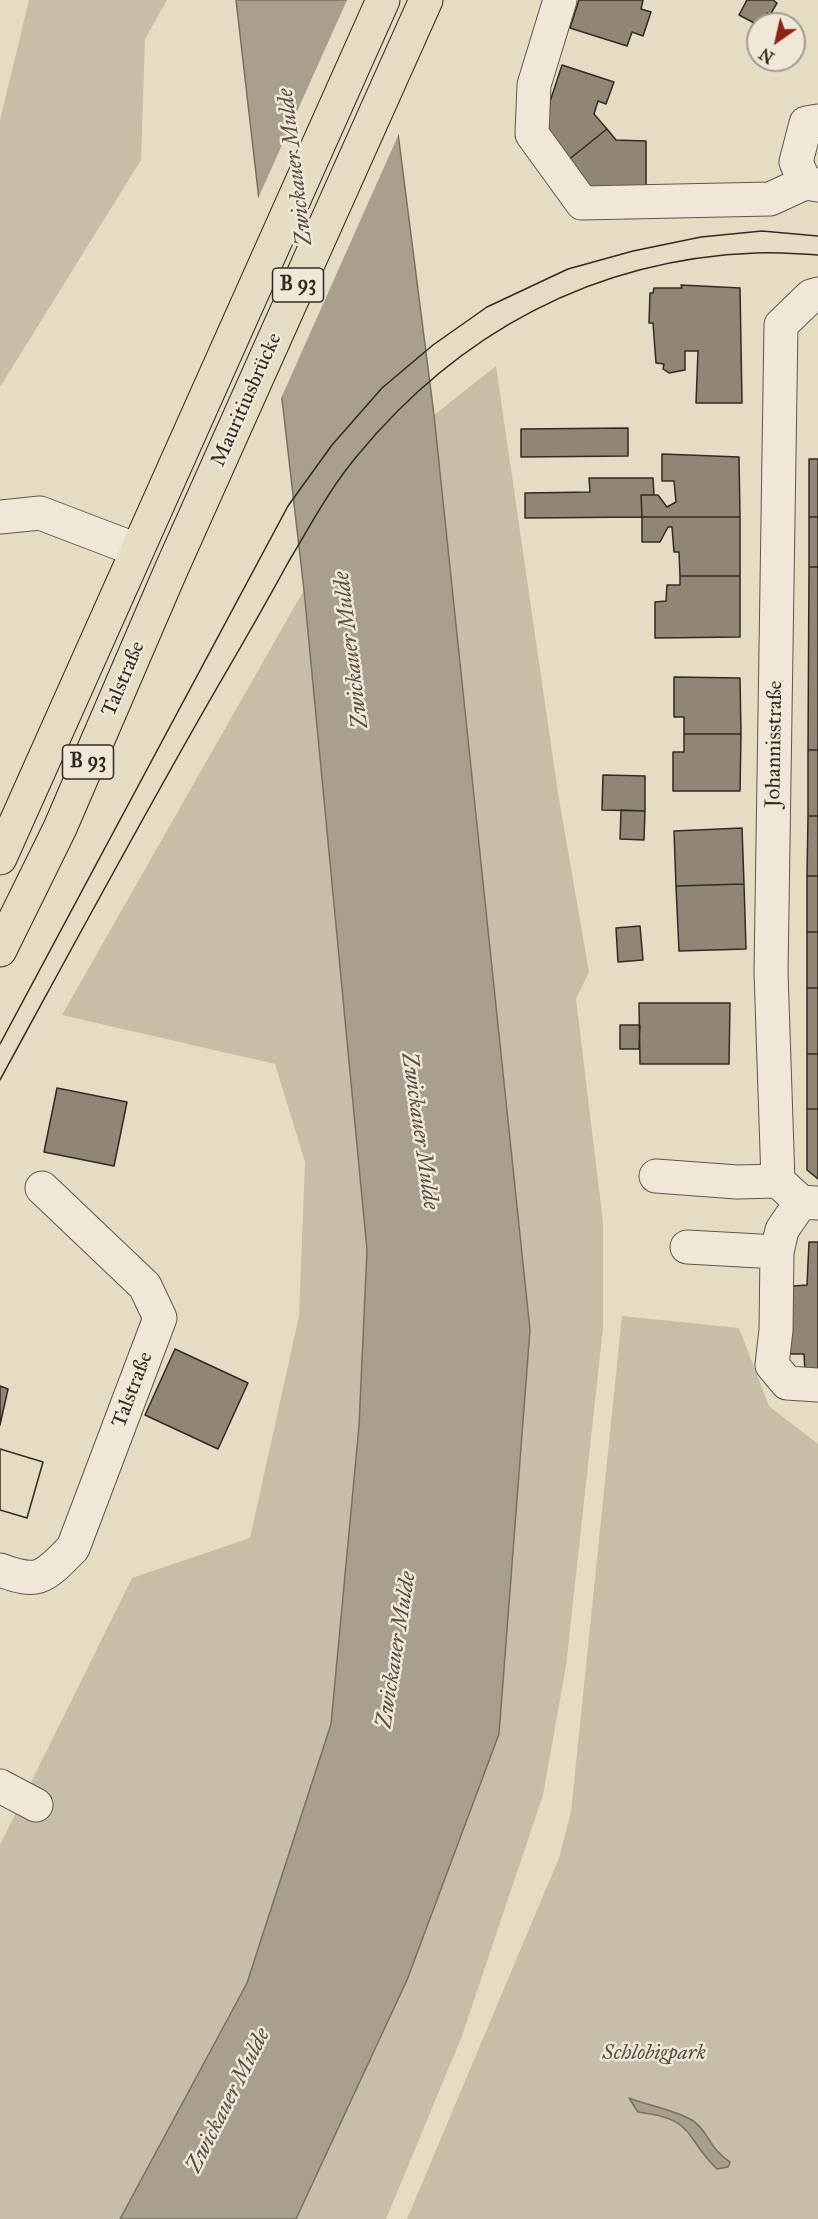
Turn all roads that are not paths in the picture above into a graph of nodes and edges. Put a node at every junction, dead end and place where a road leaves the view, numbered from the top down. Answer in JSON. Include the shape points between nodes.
{"nodes":[{"id":1,"x":383,"y":0,"type":"edge"},
{"id":2,"x":426,"y":0,"type":"edge"},
{"id":3,"x":560,"y":0,"type":"edge"},
{"id":4,"x":818,"y":121,"type":"edge"},
{"id":5,"x":812,"y":184,"type":"edge"},
{"id":6,"x":818,"y":294,"type":"edge"},
{"id":7,"x":0,"y":517,"type":"edge"},
{"id":8,"x":137,"y":550,"type":"junction"},
{"id":9,"x":171,"y":570,"type":"joint"},
{"id":10,"x":0,"y":858,"type":"edge"},
{"id":11,"x":0,"y":950,"type":"edge"},
{"id":12,"x":656,"y":1176,"type":"dead end"},
{"id":13,"x":42,"y":1188,"type":"dead end"},
{"id":14,"x":799,"y":1196,"type":"edge"},
{"id":15,"x":779,"y":1241,"type":"junction"},
{"id":16,"x":687,"y":1247,"type":"dead end"},
{"id":17,"x":818,"y":1385,"type":"edge"},
{"id":18,"x":0,"y":1570,"type":"edge"},
{"id":19,"x":0,"y":1786,"type":"edge"},
{"id":20,"x":36,"y":1804,"type":"dead end"}],
"edges":[{"from":1,"to":8,"type":"main road","name":"Mauritiusbrücke","number":"B 93"},
{"from":2,"to":9,"type":"main road","name":"Mauritiusbrücke","number":"B 93"},
{"from":3,"to":5,"type":"street","via":[[534,85],[531,134],[582,202],[770,199]]},
{"from":4,"to":5,"type":"street","via":[[806,123],[796,162]]},
{"from":6,"to":14,"type":"street","name":"Johannisstraße","via":[[781,325],[771,972]]},
{"from":7,"to":8,"type":"street","via":[[40,513]]},
{"from":8,"to":10,"type":"main road","name":"Talstraße","number":"B 93"},
{"from":9,"to":11,"type":"main road","name":"Talstraße","number":"B 93","via":[[60,828]]},
{"from":12,"to":14,"type":"street","via":[[737,1182]]},
{"from":13,"to":18,"type":"street","name":"Talstraße","via":[[145,1286],[160,1318],[73,1548],[47,1574],[25,1580]]},
{"from":14,"to":15,"type":"street"},
{"from":15,"to":16,"type":"street"},
{"from":15,"to":17,"type":"street","via":[[772,1365],[787,1383]]},
{"from":19,"to":20,"type":"street"}]}
